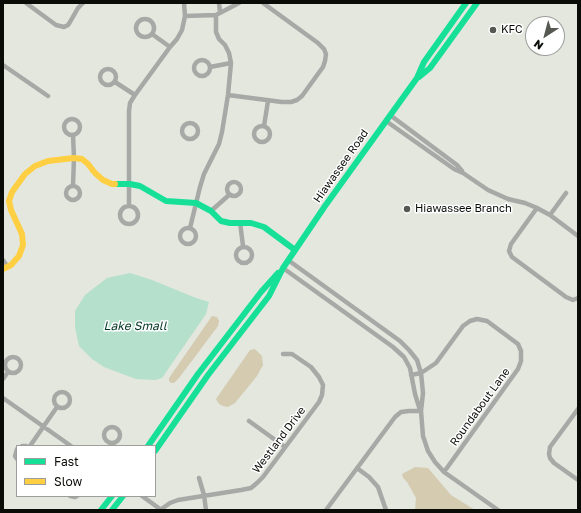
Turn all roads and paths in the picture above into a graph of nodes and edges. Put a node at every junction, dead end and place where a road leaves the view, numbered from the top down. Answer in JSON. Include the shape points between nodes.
{"nodes":[{"id":1,"x":26,"y":3,"type":"edge"},
{"id":2,"x":82,"y":3,"type":"edge"},
{"id":3,"x":184,"y":3,"type":"edge"},
{"id":4,"x":219,"y":3,"type":"edge"},
{"id":5,"x":239,"y":3,"type":"edge"},
{"id":6,"x":263,"y":3,"type":"edge"},
{"id":7,"x":466,"y":3,"type":"edge"},
{"id":8,"x":477,"y":3,"type":"edge"},
{"id":9,"x":218,"y":13,"type":"junction"},
{"id":10,"x":186,"y":16,"type":"junction"},
{"id":11,"x":152,"y":34,"type":"dead end"},
{"id":12,"x":170,"y":47,"type":"junction"},
{"id":13,"x":231,"y":63,"type":"junction"},
{"id":14,"x":3,"y":65,"type":"edge"},
{"id":15,"x":210,"y":67,"type":"dead end"},
{"id":16,"x":417,"y":78,"type":"junction"},
{"id":17,"x":115,"y":82,"type":"dead end"},
{"id":18,"x":135,"y":95,"type":"junction"},
{"id":19,"x":228,"y":95,"type":"junction"},
{"id":20,"x":48,"y":96,"type":"dead end"},
{"id":21,"x":268,"y":101,"type":"junction"},
{"id":22,"x":390,"y":115,"type":"junction"},
{"id":23,"x":386,"y":121,"type":"junction"},
{"id":24,"x":264,"y":126,"type":"dead end"},
{"id":25,"x":73,"y":135,"type":"dead end"},
{"id":26,"x":74,"y":158,"type":"junction"},
{"id":27,"x":463,"y":172,"type":"junction"},
{"id":28,"x":130,"y":184,"type":"junction"},
{"id":29,"x":73,"y":185,"type":"dead end"},
{"id":30,"x":566,"y":193,"type":"dead end"},
{"id":31,"x":229,"y":195,"type":"dead end"},
{"id":32,"x":196,"y":203,"type":"junction"},
{"id":33,"x":129,"y":206,"type":"junction"},
{"id":34,"x":537,"y":208,"type":"junction"},
{"id":35,"x":210,"y":212,"type":"junction"},
{"id":36,"x":550,"y":215,"type":"junction"},
{"id":37,"x":240,"y":222,"type":"junction"},
{"id":38,"x":190,"y":228,"type":"dead end"},
{"id":39,"x":578,"y":236,"type":"edge"},
{"id":40,"x":243,"y":246,"type":"dead end"},
{"id":41,"x":295,"y":250,"type":"junction"},
{"id":42,"x":3,"y":260,"type":"edge"},
{"id":43,"x":288,"y":260,"type":"junction"},
{"id":44,"x":5,"y":268,"type":"edge"},
{"id":45,"x":283,"y":268,"type":"junction"},
{"id":46,"x":578,"y":298,"type":"edge"},
{"id":47,"x":283,"y":354,"type":"dead end"},
{"id":48,"x":8,"y":372,"type":"dead end"},
{"id":49,"x":421,"y":373,"type":"junction"},
{"id":50,"x":411,"y":375,"type":"junction"},
{"id":51,"x":3,"y":379,"type":"edge"},
{"id":52,"x":3,"y":398,"type":"edge"},
{"id":53,"x":57,"y":407,"type":"dead end"},
{"id":54,"x":578,"y":409,"type":"edge"},
{"id":55,"x":421,"y":411,"type":"junction"},
{"id":56,"x":249,"y":421,"type":"dead end"},
{"id":57,"x":44,"y":427,"type":"junction"},
{"id":58,"x":107,"y":442,"type":"dead end"},
{"id":59,"x":31,"y":445,"type":"edge"},
{"id":60,"x":70,"y":445,"type":"edge"},
{"id":61,"x":105,"y":445,"type":"edge"},
{"id":62,"x":149,"y":445,"type":"edge"},
{"id":63,"x":285,"y":447,"type":"junction"},
{"id":64,"x":156,"y":450,"type":"edge"},
{"id":65,"x":357,"y":468,"type":"junction"},
{"id":66,"x":444,"y":472,"type":"junction"},
{"id":67,"x":199,"y":478,"type":"dead end"},
{"id":68,"x":578,"y":480,"type":"edge"},
{"id":69,"x":204,"y":495,"type":"junction"},
{"id":70,"x":111,"y":497,"type":"edge"},
{"id":71,"x":122,"y":497,"type":"edge"},
{"id":72,"x":143,"y":497,"type":"edge"},
{"id":73,"x":101,"y":510,"type":"edge"},
{"id":74,"x":112,"y":510,"type":"edge"},
{"id":75,"x":160,"y":510,"type":"edge"},
{"id":76,"x":206,"y":510,"type":"edge"},
{"id":77,"x":326,"y":510,"type":"edge"},
{"id":78,"x":386,"y":510,"type":"edge"},
{"id":79,"x":498,"y":510,"type":"edge"}],
"edges":[{"from":1,"to":2,"type":"street","via":[[60,26],[68,25]]},
{"from":3,"to":10,"type":"street"},
{"from":4,"to":9,"type":"street"},
{"from":5,"to":9,"type":"street"},
{"from":6,"to":21,"type":"street","via":[[318,43],[326,54],[323,67],[302,96],[291,102]]},
{"from":7,"to":16,"type":"street","name":"Hiawassee Road","via":[[424,62]]},
{"from":8,"to":16,"type":"street","name":"Hiawassee Road","via":[[430,68]]},
{"from":9,"to":10,"type":"street"},
{"from":9,"to":13,"type":"street","via":[[216,32],[229,53]]},
{"from":10,"to":12,"type":"street","via":[[177,40]]},
{"from":11,"to":12,"type":"street"},
{"from":12,"to":18,"type":"street"},
{"from":13,"to":15,"type":"street"},
{"from":13,"to":19,"type":"street"},
{"from":14,"to":20,"type":"street"},
{"from":16,"to":22,"type":"street","name":"Hiawassee Road"},
{"from":17,"to":18,"type":"street"},
{"from":18,"to":28,"type":"street","via":[[129,111]]},
{"from":19,"to":21,"type":"street"},
{"from":19,"to":32,"type":"street","via":[[219,144],[204,174]]},
{"from":21,"to":24,"type":"street"},
{"from":22,"to":23,"type":"street","name":"Hiawassee Road"},
{"from":22,"to":27,"type":"street"},
{"from":23,"to":27,"type":"street","via":[[454,169]]},
{"from":23,"to":41,"type":"street","name":"Hiawassee Road"},
{"from":25,"to":26,"type":"street"},
{"from":26,"to":28,"type":"street","via":[[82,159],[99,177],[112,184]]},
{"from":26,"to":29,"type":"street"},
{"from":26,"to":44,"type":"street","via":[[48,161],[35,166],[25,174],[12,192],[9,201],[22,234],[23,245],[11,265]]},
{"from":27,"to":34,"type":"street","via":[[492,192]]},
{"from":28,"to":32,"type":"street","via":[[140,186],[166,201]]},
{"from":28,"to":33,"type":"street"},
{"from":30,"to":36,"type":"street"},
{"from":31,"to":35,"type":"street"},
{"from":32,"to":35,"type":"street"},
{"from":32,"to":38,"type":"street"},
{"from":33,"to":33,"type":"street","via":[[123,209],[120,216],[123,222],[130,224],[136,222],[139,215],[136,209]]},
{"from":34,"to":36,"type":"street"},
{"from":34,"to":46,"type":"street","via":[[511,244],[509,251],[512,258],[566,297],[573,300]]},
{"from":35,"to":37,"type":"street","via":[[221,220],[230,223]]},
{"from":36,"to":39,"type":"street"},
{"from":37,"to":40,"type":"street"},
{"from":37,"to":41,"type":"street","via":[[264,227]]},
{"from":41,"to":43,"type":"street","name":"Hiawassee Road"},
{"from":42,"to":44,"type":"street"},
{"from":43,"to":45,"type":"street","name":"Hiawassee Road"},
{"from":43,"to":49,"type":"street","via":[[400,341],[416,360]]},
{"from":45,"to":50,"type":"street","via":[[393,347],[404,357]]},
{"from":45,"to":62,"type":"street","name":"Hiawassee Road","via":[[261,292],[211,357]]},
{"from":45,"to":64,"type":"street","name":"Hiawassee Road","via":[[269,296],[208,375]]},
{"from":47,"to":63,"type":"street","name":"Westland Drive","via":[[292,354],[312,367],[323,385],[319,402]]},
{"from":48,"to":51,"type":"street"},
{"from":49,"to":50,"type":"street","name":"Roundabout Lane"},
{"from":49,"to":55,"type":"street"},
{"from":49,"to":66,"type":"street","name":"Roundabout Lane","via":[[436,363],[463,326],[477,319],[487,321],[518,344],[521,351],[518,369]]},
{"from":50,"to":55,"type":"street"},
{"from":52,"to":57,"type":"street"},
{"from":53,"to":57,"type":"street"},
{"from":54,"to":68,"type":"street","via":[[550,448],[549,454],[554,463]]},
{"from":55,"to":65,"type":"street","via":[[401,412],[395,417]]},
{"from":55,"to":66,"type":"street","via":[[423,436],[428,451]]},
{"from":56,"to":63,"type":"street"},
{"from":57,"to":59,"type":"street"},
{"from":57,"to":60,"type":"street"},
{"from":58,"to":61,"type":"street"},
{"from":63,"to":69,"type":"street","name":"Westland Drive","via":[[251,488]]},
{"from":65,"to":77,"type":"street"},
{"from":65,"to":78,"type":"street","via":[[378,487]]},
{"from":66,"to":79,"type":"street"},
{"from":67,"to":69,"type":"street"},
{"from":69,"to":75,"type":"street","name":"Westland Drive","via":[[170,502]]},
{"from":69,"to":76,"type":"street"},
{"from":70,"to":73,"type":"street"},
{"from":71,"to":74,"type":"street"},
{"from":72,"to":75,"type":"street"}]}
